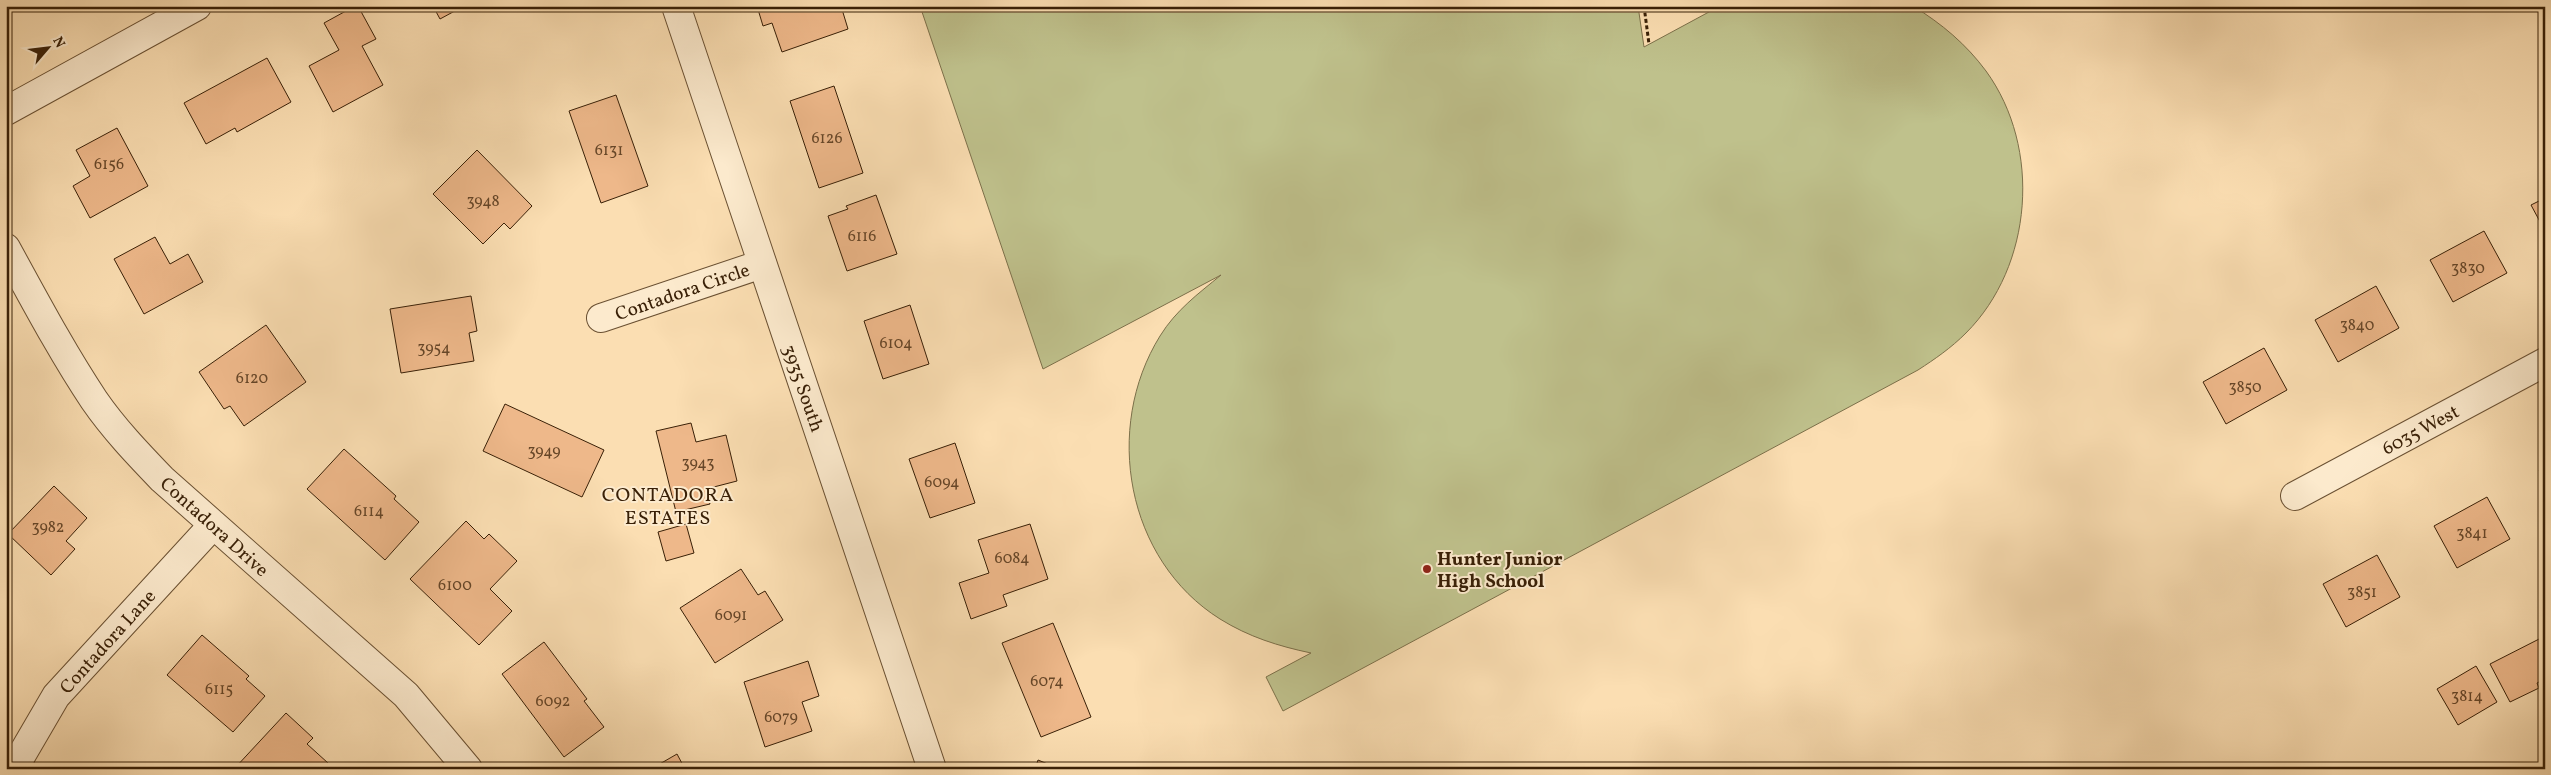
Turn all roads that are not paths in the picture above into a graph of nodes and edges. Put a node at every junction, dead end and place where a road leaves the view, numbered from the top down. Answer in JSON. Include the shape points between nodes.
{"nodes":[{"id":1,"x":198,"y":6,"type":"edge"},
{"id":2,"x":676,"y":6,"type":"edge"},
{"id":3,"x":6,"y":111,"type":"edge"},
{"id":4,"x":6,"y":248,"type":"edge"},
{"id":5,"x":762,"y":264,"type":"junction"},
{"id":6,"x":601,"y":318,"type":"dead end"},
{"id":7,"x":2545,"y":362,"type":"edge"},
{"id":8,"x":2295,"y":496,"type":"dead end"},
{"id":9,"x":213,"y":525,"type":"junction"},
{"id":10,"x":18,"y":769,"type":"edge"},
{"id":11,"x":468,"y":769,"type":"edge"},
{"id":12,"x":932,"y":769,"type":"edge"}],
"edges":[{"from":1,"to":3,"type":"street"},
{"from":2,"to":5,"type":"street","name":"3935 South"},
{"from":4,"to":9,"type":"street","name":"Contadora Drive","via":[[60,347],[95,402],[126,442]]},
{"from":5,"to":6,"type":"street","name":"Contadora Circle"},
{"from":5,"to":12,"type":"street","name":"3935 South"},
{"from":7,"to":8,"type":"street","name":"6035 West"},
{"from":9,"to":10,"type":"street","name":"Contadora Lane","via":[[56,696]]},
{"from":9,"to":11,"type":"street","name":"Contadora Drive","via":[[406,695]]}]}
